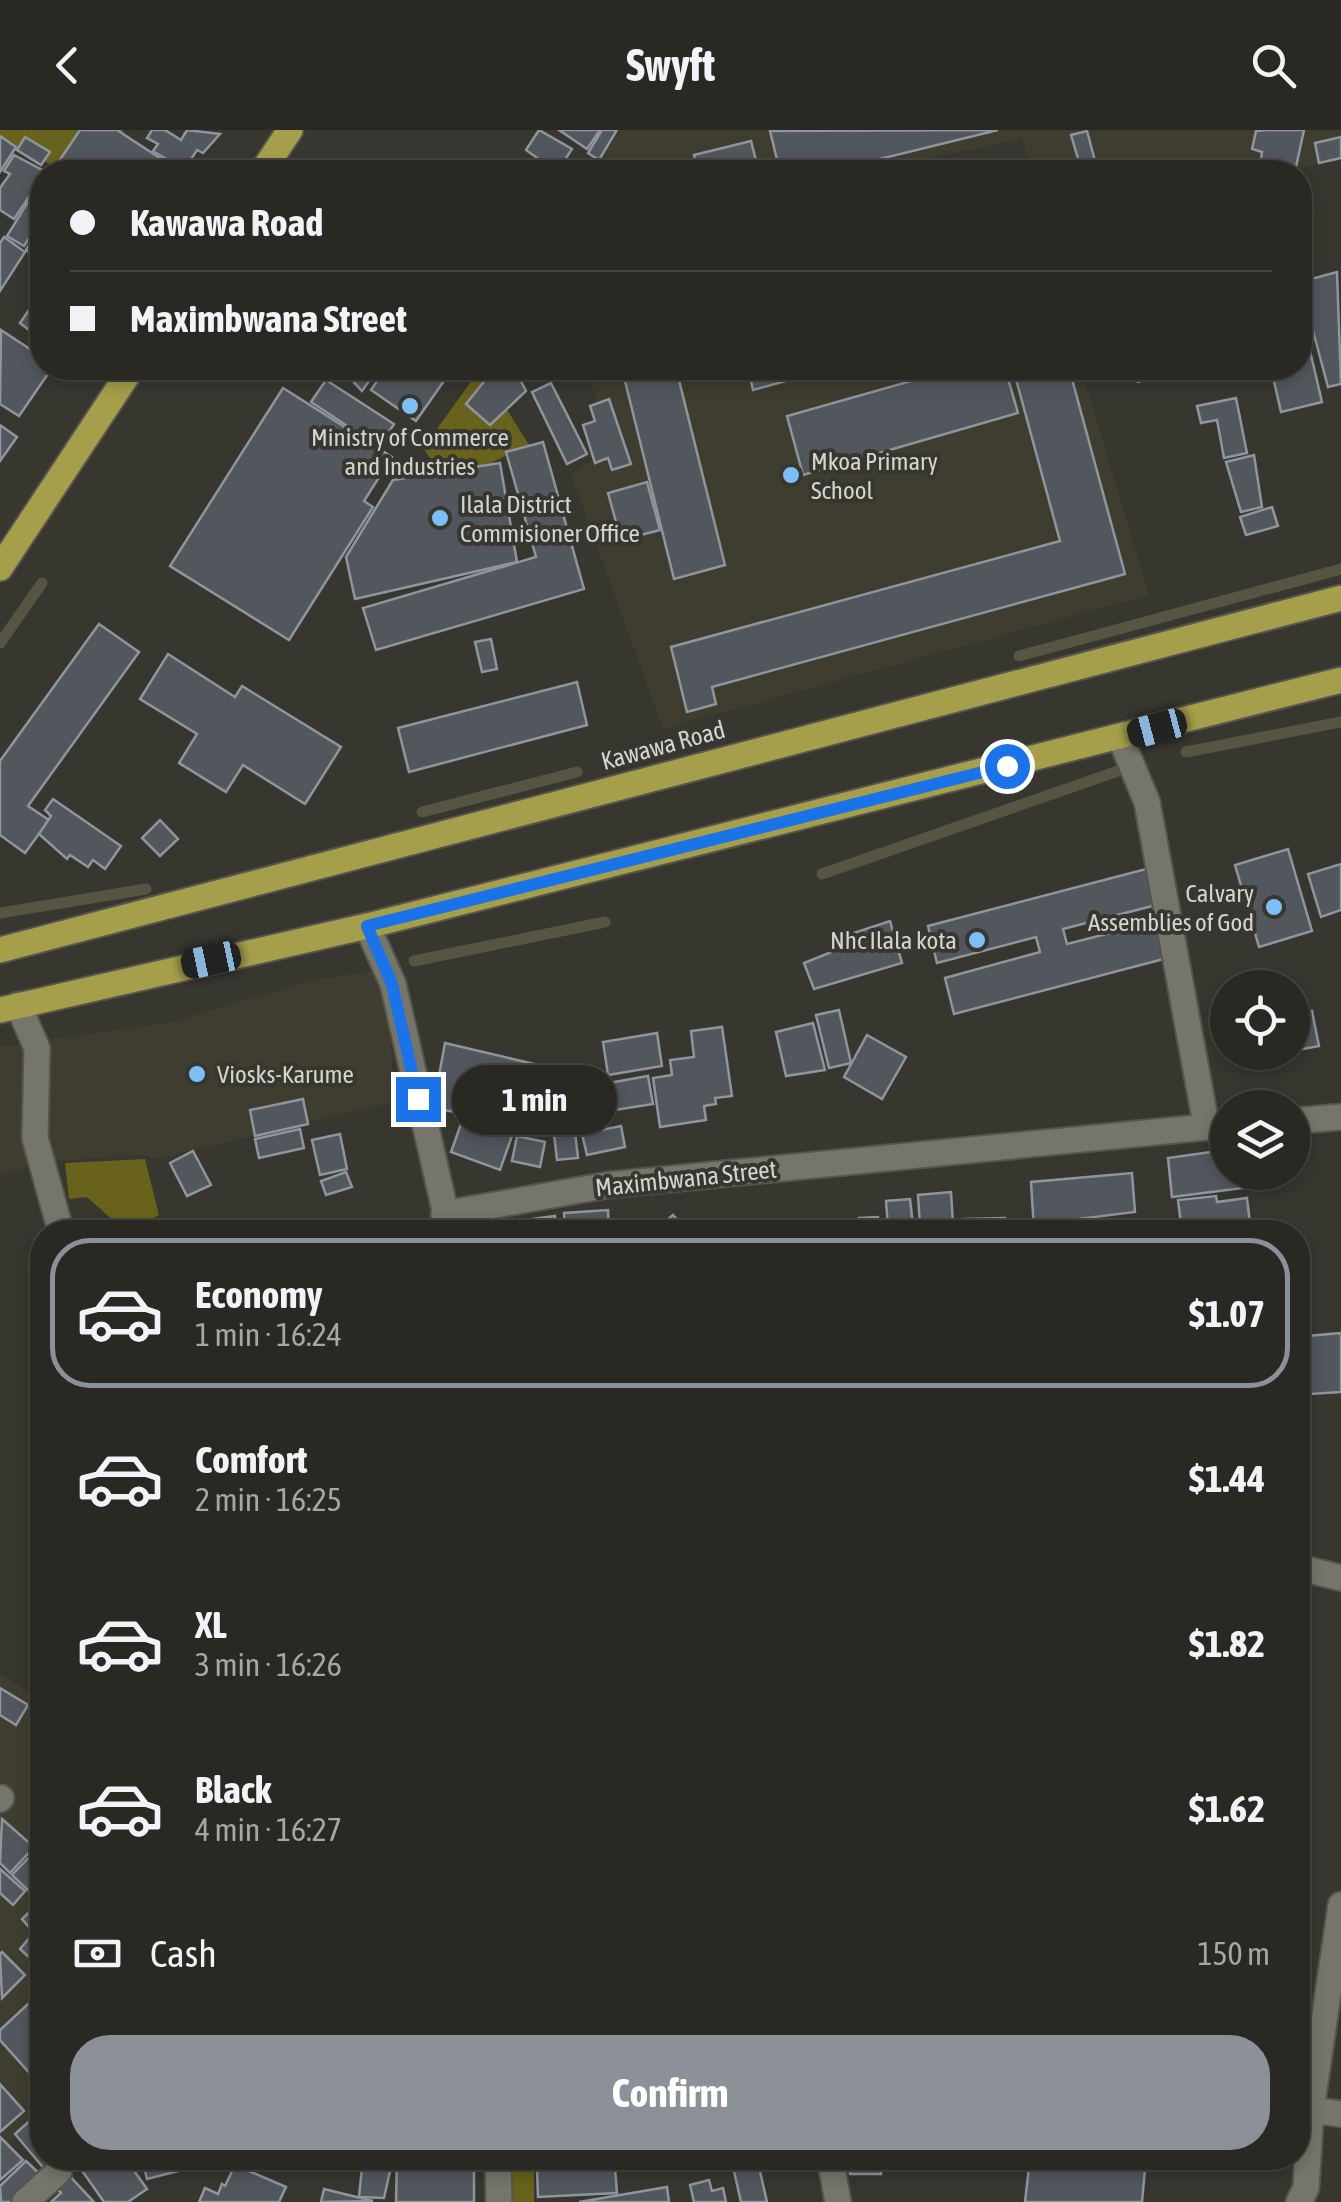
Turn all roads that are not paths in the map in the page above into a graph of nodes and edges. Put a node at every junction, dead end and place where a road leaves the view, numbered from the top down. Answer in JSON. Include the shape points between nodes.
{"nodes":[{"id":1,"x":290,"y":130,"type":"edge"},
{"id":2,"x":270,"y":160,"type":"edge"},
{"id":3,"x":124,"y":380,"type":"edge"},
{"id":4,"x":0,"y":568,"type":"edge"},
{"id":5,"x":1341,"y":598,"type":"edge"},
{"id":6,"x":1341,"y":680,"type":"edge"},
{"id":7,"x":1120,"y":738,"type":"junction"},
{"id":8,"x":367,"y":926,"type":"junction"},
{"id":9,"x":0,"y":950,"type":"edge"},
{"id":10,"x":9,"y":1007,"type":"edge"},
{"id":11,"x":1210,"y":1092,"type":"edge"},
{"id":12,"x":1341,"y":1117,"type":"edge"},
{"id":13,"x":1310,"y":1120,"type":"edge"},
{"id":14,"x":1210,"y":1125,"type":"edge"},
{"id":15,"x":58,"y":1220,"type":"edge"},
{"id":16,"x":446,"y":1220,"type":"edge"},
{"id":17,"x":460,"y":1220,"type":"edge"},
{"id":18,"x":1310,"y":1569,"type":"edge"},
{"id":19,"x":1341,"y":1578,"type":"edge"},
{"id":20,"x":1341,"y":1905,"type":"edge"},
{"id":21,"x":1312,"y":2110,"type":"junction"},
{"id":22,"x":1341,"y":2114,"type":"edge"},
{"id":23,"x":1310,"y":2136,"type":"edge"},
{"id":24,"x":498,"y":2170,"type":"edge"},
{"id":25,"x":832,"y":2170,"type":"edge"},
{"id":26,"x":1307,"y":2170,"type":"edge"},
{"id":27,"x":59,"y":2171,"type":"dead end"},
{"id":28,"x":25,"y":2202,"type":"edge"},
{"id":29,"x":499,"y":2202,"type":"edge"},
{"id":30,"x":838,"y":2202,"type":"edge"},
{"id":31,"x":1299,"y":2202,"type":"edge"}],
"edges":[{"from":1,"to":2,"type":"main road"},
{"from":3,"to":4,"type":"main road"},
{"from":5,"to":9,"type":"main road","name":"Kawawa Road"},
{"from":6,"to":7,"type":"main road"},
{"from":7,"to":8,"type":"main road"},
{"from":7,"to":11,"type":"street","via":[[1147,802]]},
{"from":8,"to":10,"type":"main road"},
{"from":8,"to":16,"type":"street","name":"Maximbwana Street","via":[[392,984]]},
{"from":10,"to":15,"type":"street","via":[[37,1048],[35,1138]]},
{"from":12,"to":13,"type":"street"},
{"from":14,"to":17,"type":"street","name":"Maximbwana Street","via":[[608,1185]]},
{"from":18,"to":19,"type":"street"},
{"from":20,"to":21,"type":"street"},
{"from":21,"to":22,"type":"street"},
{"from":21,"to":23,"type":"street"},
{"from":24,"to":29,"type":"street"},
{"from":25,"to":30,"type":"street"},
{"from":26,"to":31,"type":"street"},
{"from":27,"to":28,"type":"street"}]}
